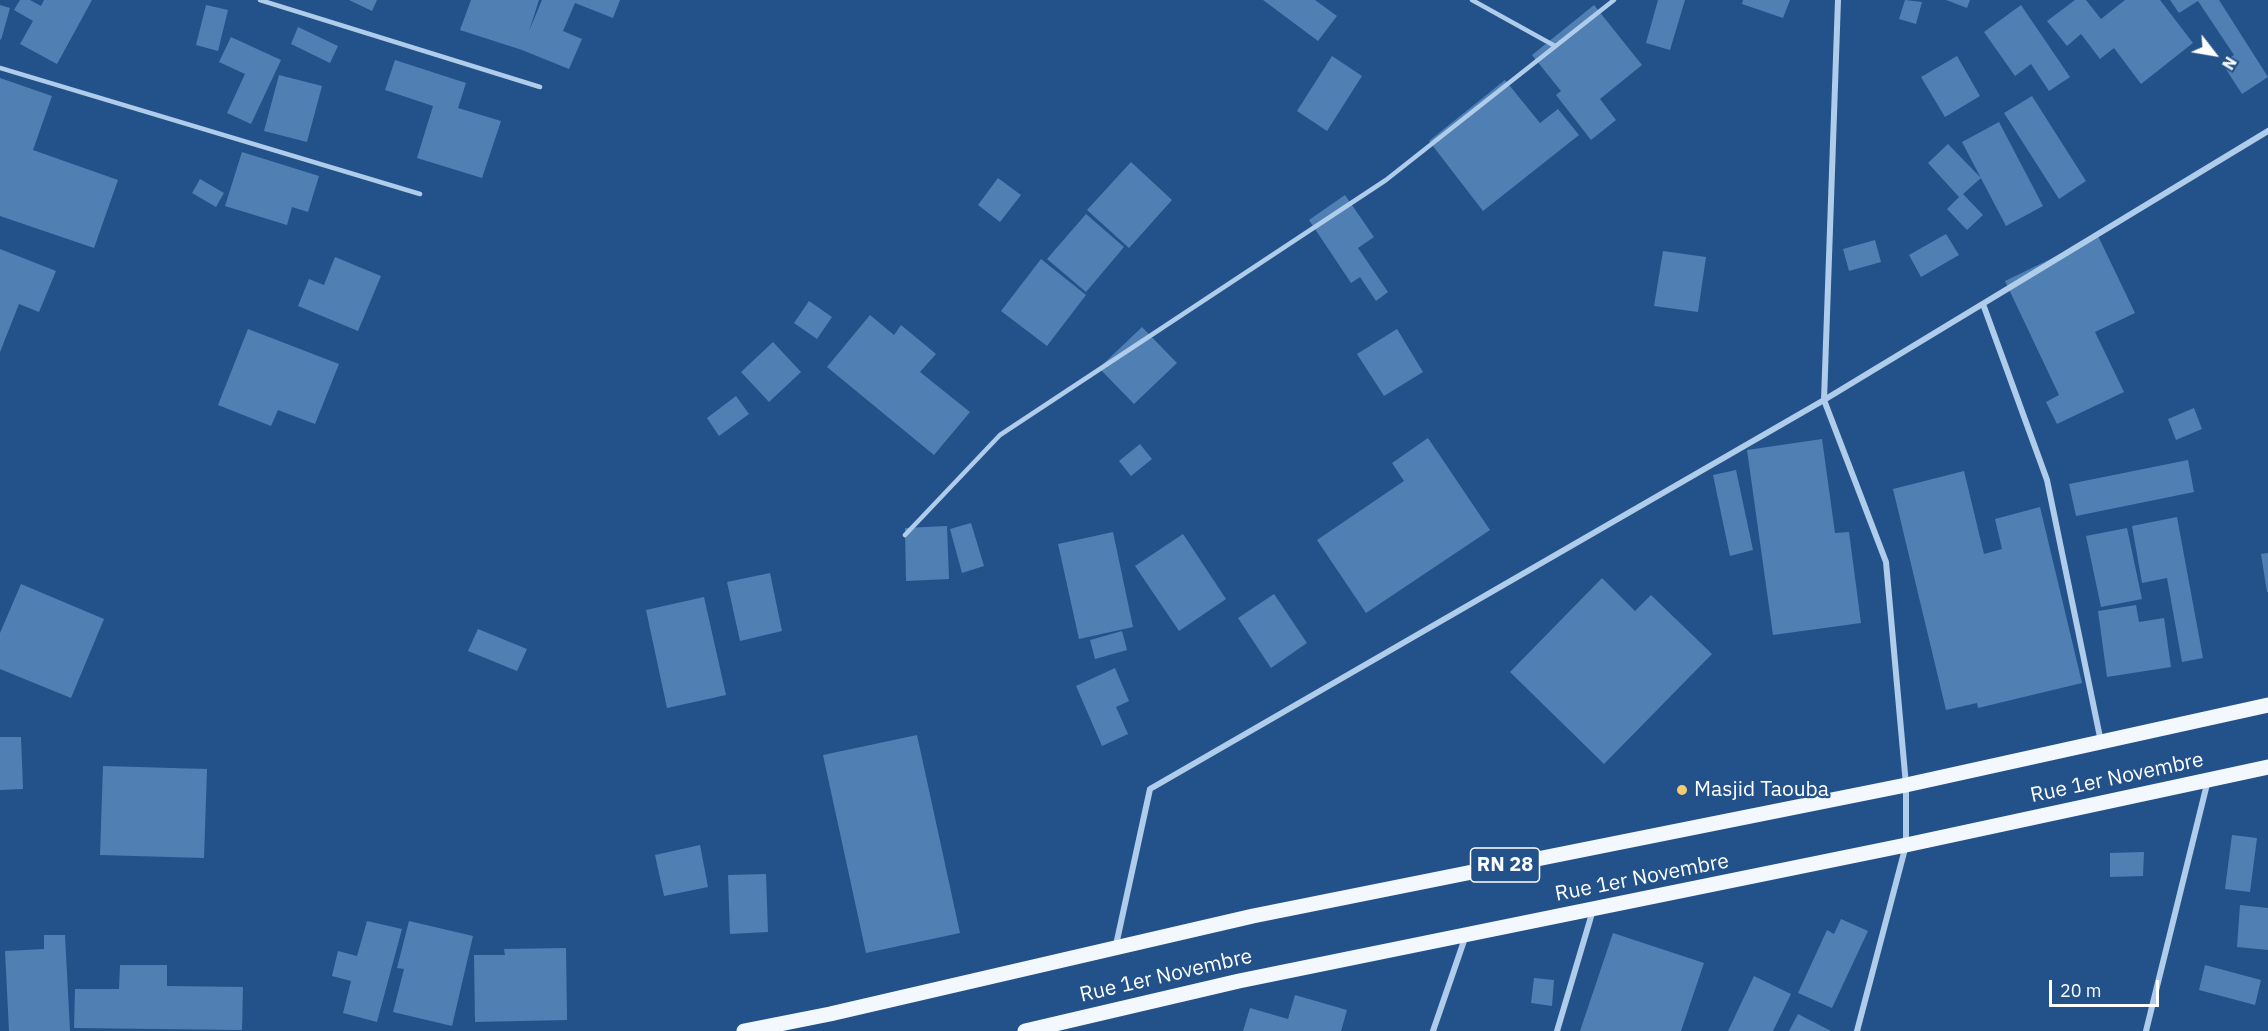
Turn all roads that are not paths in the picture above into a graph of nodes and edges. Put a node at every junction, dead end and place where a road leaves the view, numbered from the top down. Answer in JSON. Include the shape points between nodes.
{"nodes":[{"id":1,"x":260,"y":0,"type":"edge"},
{"id":2,"x":1472,"y":0,"type":"edge"},
{"id":3,"x":1614,"y":0,"type":"edge"},
{"id":4,"x":1838,"y":0,"type":"edge"},
{"id":5,"x":1555,"y":46,"type":"junction"},
{"id":6,"x":0,"y":68,"type":"edge"},
{"id":7,"x":540,"y":87,"type":"dead end"},
{"id":8,"x":2268,"y":131,"type":"edge"},
{"id":9,"x":420,"y":194,"type":"dead end"},
{"id":10,"x":1983,"y":304,"type":"junction"},
{"id":11,"x":1824,"y":400,"type":"junction"},
{"id":12,"x":905,"y":535,"type":"dead end"},
{"id":13,"x":2268,"y":705,"type":"edge"},
{"id":14,"x":2101,"y":742,"type":"junction"},
{"id":15,"x":2268,"y":767,"type":"edge"},
{"id":16,"x":2209,"y":780,"type":"junction"},
{"id":17,"x":1906,"y":785,"type":"junction"},
{"id":18,"x":1906,"y":845,"type":"junction"},
{"id":19,"x":1593,"y":909,"type":"junction"},
{"id":20,"x":1466,"y":935,"type":"junction"},
{"id":21,"x":1115,"y":948,"type":"junction"},
{"id":22,"x":744,"y":1031,"type":"edge"},
{"id":23,"x":1024,"y":1031,"type":"edge"},
{"id":24,"x":1433,"y":1031,"type":"edge"},
{"id":25,"x":1557,"y":1031,"type":"edge"},
{"id":26,"x":1857,"y":1031,"type":"edge"},
{"id":27,"x":2146,"y":1031,"type":"edge"}],
"edges":[{"from":1,"to":7,"type":"lane"},
{"from":2,"to":5,"type":"lane"},
{"from":3,"to":5,"type":"lane"},
{"from":4,"to":11,"type":"street"},
{"from":5,"to":12,"type":"lane","via":[[1386,180],[1000,435]]},
{"from":6,"to":9,"type":"lane"},
{"from":8,"to":10,"type":"street"},
{"from":10,"to":11,"type":"street"},
{"from":10,"to":14,"type":"street","via":[[2047,480]]},
{"from":11,"to":17,"type":"street","via":[[1886,562]]},
{"from":11,"to":21,"type":"street","via":[[1150,789]]},
{"from":13,"to":14,"type":"main road","number":"RN 28"},
{"from":14,"to":17,"type":"main road","number":"RN 28"},
{"from":15,"to":16,"type":"main road","name":"Rue 1er Novembre"},
{"from":16,"to":18,"type":"main road","name":"Rue 1er Novembre"},
{"from":16,"to":27,"type":"street"},
{"from":17,"to":18,"type":"street"},
{"from":17,"to":21,"type":"main road","number":"RN 28","via":[[1253,916]]},
{"from":18,"to":19,"type":"main road","name":"Rue 1er Novembre"},
{"from":18,"to":26,"type":"street"},
{"from":19,"to":20,"type":"main road","name":"Rue 1er Novembre"},
{"from":19,"to":25,"type":"street"},
{"from":20,"to":23,"type":"main road","name":"Rue 1er Novembre","via":[[1239,981]]},
{"from":20,"to":24,"type":"street"},
{"from":21,"to":22,"type":"main road","number":"RN 28"}]}
